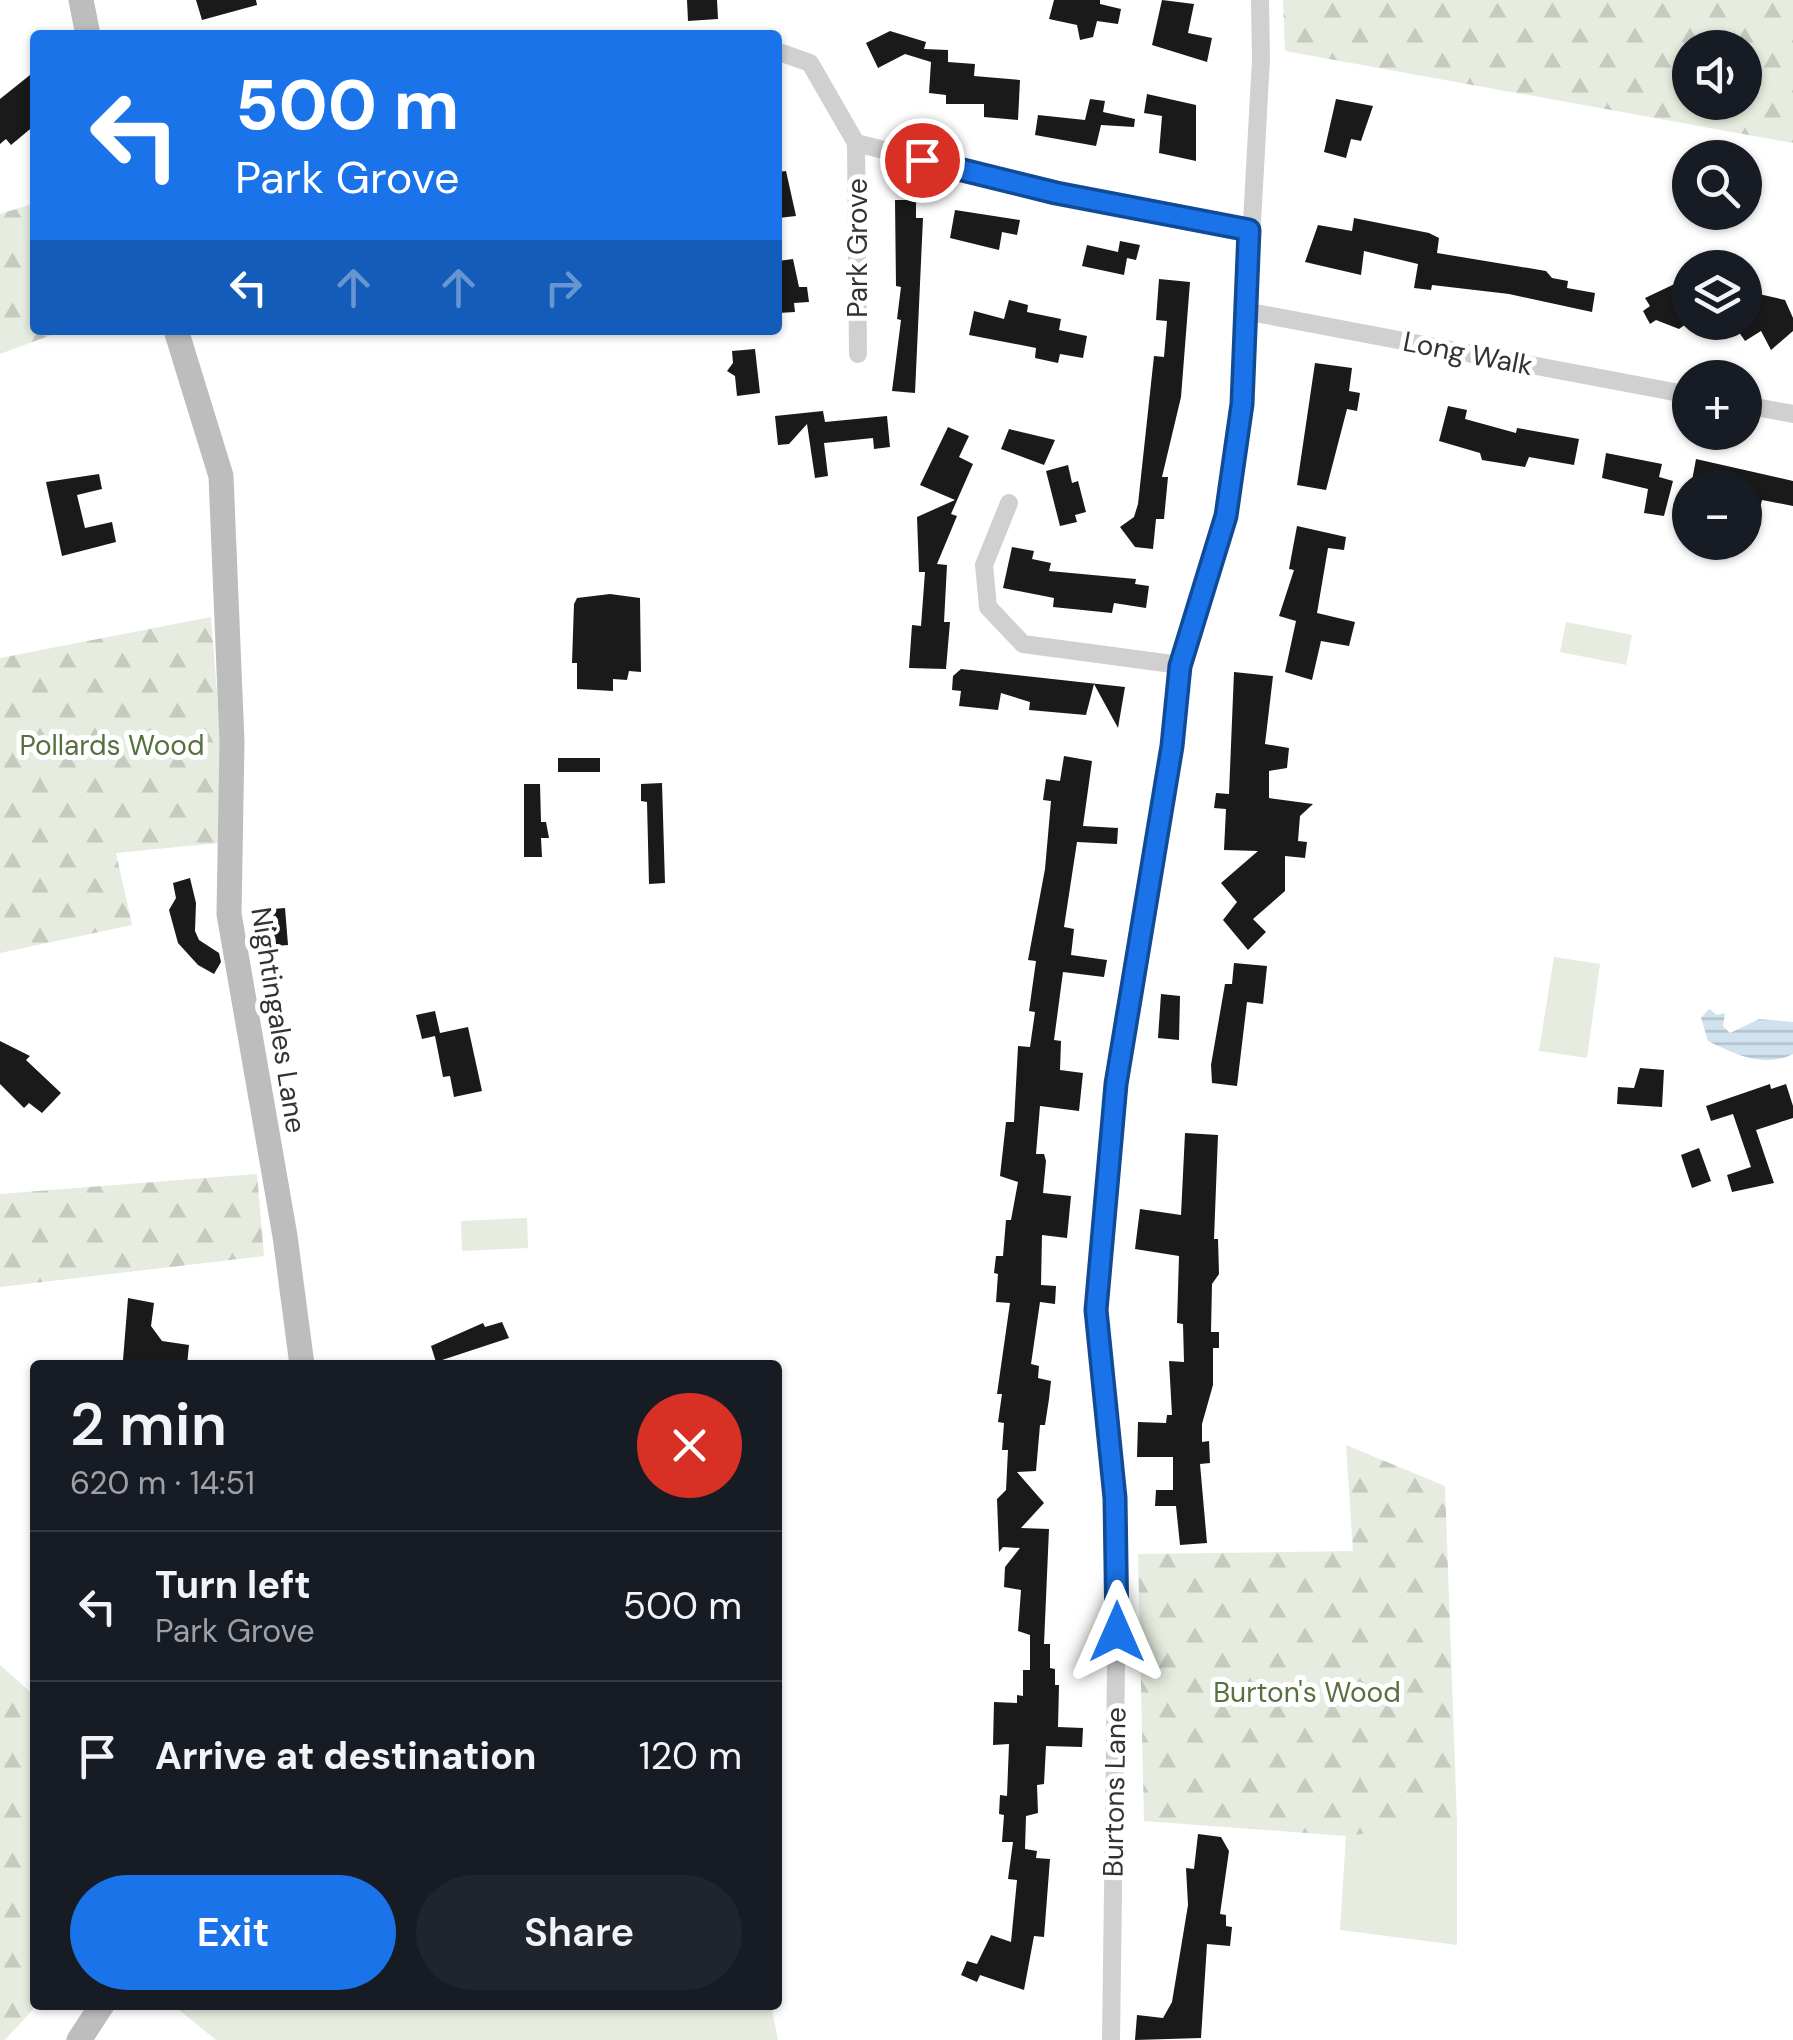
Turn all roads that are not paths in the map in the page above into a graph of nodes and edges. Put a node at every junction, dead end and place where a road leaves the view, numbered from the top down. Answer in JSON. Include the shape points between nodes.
{"nodes":[{"id":1,"x":80,"y":0,"type":"edge"},
{"id":2,"x":1260,"y":0,"type":"edge"},
{"id":3,"x":87,"y":30,"type":"edge"},
{"id":4,"x":782,"y":53,"type":"dead end"},
{"id":5,"x":856,"y":143,"type":"junction"},
{"id":6,"x":1249,"y":230,"type":"junction"},
{"id":7,"x":1245,"y":311,"type":"junction"},
{"id":8,"x":178,"y":335,"type":"edge"},
{"id":9,"x":858,"y":354,"type":"dead end"},
{"id":10,"x":1672,"y":392,"type":"edge"},
{"id":11,"x":1762,"y":408,"type":"edge"},
{"id":12,"x":1793,"y":414,"type":"edge"},
{"id":13,"x":1010,"y":503,"type":"dead end"},
{"id":14,"x":1180,"y":666,"type":"junction"},
{"id":15,"x":301,"y":1360,"type":"edge"},
{"id":16,"x":99,"y":2010,"type":"edge"},
{"id":17,"x":79,"y":2040,"type":"edge"},
{"id":18,"x":1111,"y":2040,"type":"edge"}],
"edges":[{"from":1,"to":3,"type":"main road"},
{"from":2,"to":6,"type":"street","name":"Burtons Lane"},
{"from":4,"to":5,"type":"street","name":"Park Grove","via":[[810,63]]},
{"from":5,"to":6,"type":"street","name":"Park Grove","via":[[1056,193]]},
{"from":5,"to":9,"type":"street","name":"Park Grove"},
{"from":6,"to":7,"type":"street","name":"Burtons Lane"},
{"from":7,"to":10,"type":"street","name":"Long Walk"},
{"from":7,"to":14,"type":"street","name":"Burtons Lane","via":[[1242,404],[1226,516]]},
{"from":8,"to":15,"type":"main road","name":"Nightingales Lane","via":[[221,476],[232,742],[230,914]]},
{"from":11,"to":12,"type":"street"},
{"from":13,"to":14,"type":"street","via":[[984,564],[988,607],[1023,644]]},
{"from":14,"to":18,"type":"street","name":"Burtons Lane","via":[[1116,1084],[1096,1310],[1115,1498],[1117,1593]]},
{"from":16,"to":17,"type":"main road"}]}
